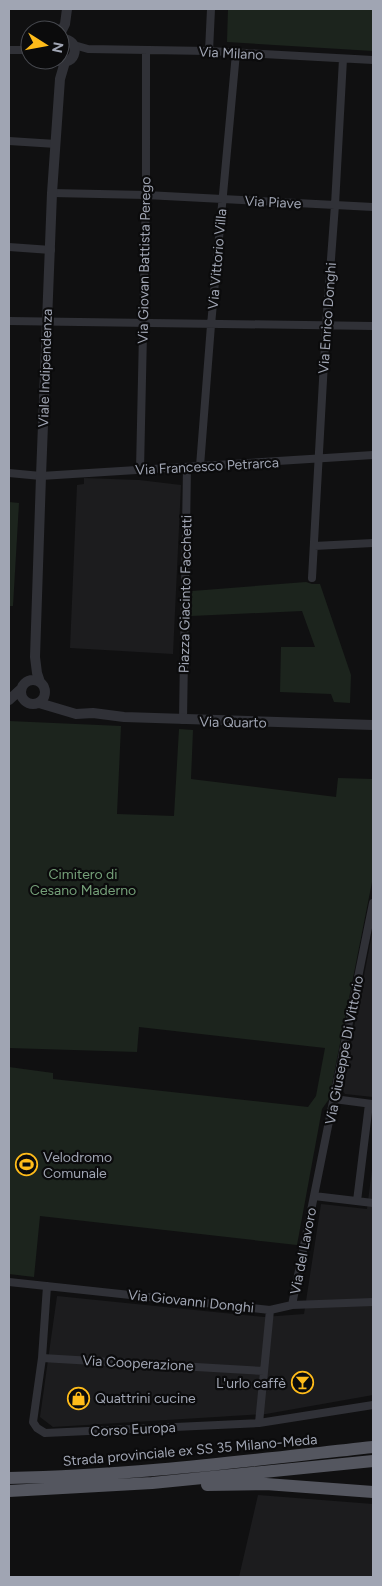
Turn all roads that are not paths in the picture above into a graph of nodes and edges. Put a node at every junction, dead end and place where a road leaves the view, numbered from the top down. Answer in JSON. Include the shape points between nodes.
{"nodes":[{"id":1,"x":211,"y":9,"type":"edge"},
{"id":2,"x":70,"y":41,"type":"edge"},
{"id":3,"x":88,"y":49,"type":"junction"},
{"id":4,"x":146,"y":50,"type":"junction"},
{"id":5,"x":209,"y":51,"type":"junction"},
{"id":6,"x":236,"y":53,"type":"junction"},
{"id":7,"x":70,"y":57,"type":"edge"},
{"id":8,"x":343,"y":59,"type":"junction"},
{"id":9,"x":373,"y":60,"type":"edge"},
{"id":10,"x":61,"y":70,"type":"edge"},
{"id":11,"x":9,"y":141,"type":"edge"},
{"id":12,"x":56,"y":144,"type":"junction"},
{"id":13,"x":52,"y":193,"type":"junction"},
{"id":14,"x":146,"y":195,"type":"junction"},
{"id":15,"x":223,"y":200,"type":"junction"},
{"id":16,"x":335,"y":205,"type":"junction"},
{"id":17,"x":373,"y":207,"type":"edge"},
{"id":18,"x":9,"y":247,"type":"edge"},
{"id":19,"x":51,"y":250,"type":"junction"},
{"id":20,"x":9,"y":321,"type":"edge"},
{"id":21,"x":47,"y":322,"type":"junction"},
{"id":22,"x":142,"y":322,"type":"junction"},
{"id":23,"x":211,"y":325,"type":"junction"},
{"id":24,"x":326,"y":326,"type":"junction"},
{"id":25,"x":373,"y":326,"type":"edge"},
{"id":26,"x":373,"y":454,"type":"edge"},
{"id":27,"x":318,"y":459,"type":"junction"},
{"id":28,"x":200,"y":466,"type":"junction"},
{"id":29,"x":187,"y":467,"type":"junction"},
{"id":30,"x":140,"y":470,"type":"junction"},
{"id":31,"x":9,"y":473,"type":"edge"},
{"id":32,"x":40,"y":476,"type":"junction"},
{"id":33,"x":373,"y":543,"type":"edge"},
{"id":34,"x":314,"y":546,"type":"junction"},
{"id":35,"x":312,"y":578,"type":"dead end"},
{"id":36,"x":35,"y":657,"type":"junction"},
{"id":37,"x":28,"y":681,"type":"junction"},
{"id":38,"x":40,"y":682,"type":"junction"},
{"id":39,"x":20,"y":689,"type":"junction"},
{"id":40,"x":45,"y":692,"type":"junction"},
{"id":41,"x":9,"y":700,"type":"edge"},
{"id":42,"x":24,"y":701,"type":"junction"},
{"id":43,"x":39,"y":703,"type":"junction"},
{"id":44,"x":9,"y":705,"type":"edge"},
{"id":45,"x":92,"y":713,"type":"junction"},
{"id":46,"x":183,"y":720,"type":"junction"},
{"id":47,"x":373,"y":725,"type":"edge"},
{"id":48,"x":373,"y":903,"type":"edge"},
{"id":49,"x":334,"y":1100,"type":"junction"},
{"id":50,"x":371,"y":1104,"type":"edge"},
{"id":51,"x":314,"y":1196,"type":"junction"},
{"id":52,"x":357,"y":1201,"type":"junction"},
{"id":53,"x":373,"y":1203,"type":"edge"},
{"id":54,"x":9,"y":1282,"type":"edge"},
{"id":55,"x":47,"y":1286,"type":"junction"},
{"id":56,"x":373,"y":1302,"type":"edge"},
{"id":57,"x":292,"y":1305,"type":"junction"},
{"id":58,"x":270,"y":1310,"type":"junction"},
{"id":59,"x":42,"y":1358,"type":"junction"},
{"id":60,"x":264,"y":1370,"type":"junction"},
{"id":61,"x":373,"y":1405,"type":"edge"},
{"id":62,"x":259,"y":1423,"type":"junction"},
{"id":63,"x":373,"y":1447,"type":"edge"},
{"id":64,"x":373,"y":1461,"type":"edge"},
{"id":65,"x":9,"y":1478,"type":"edge"},
{"id":66,"x":152,"y":1483,"type":"junction"},
{"id":67,"x":9,"y":1491,"type":"edge"},
{"id":68,"x":373,"y":1492,"type":"edge"}],
"edges":[{"from":1,"to":5,"type":"street"},
{"from":2,"to":3,"type":"street","name":"Via Milano"},
{"from":3,"to":4,"type":"street","name":"Via Milano"},
{"from":3,"to":7,"type":"street","name":"Via Milano"},
{"from":4,"to":5,"type":"street","name":"Via Milano"},
{"from":4,"to":14,"type":"street","name":"Via Giovan Battista Perego"},
{"from":5,"to":6,"type":"street","name":"Via Milano"},
{"from":6,"to":8,"type":"street","name":"Via Milano"},
{"from":6,"to":15,"type":"street","name":"Via Vittorio Villa"},
{"from":8,"to":9,"type":"street","name":"Via Milano"},
{"from":8,"to":16,"type":"street","name":"Via Enrico Donghi"},
{"from":10,"to":12,"type":"street","name":"Viale Indipendenza"},
{"from":11,"to":12,"type":"street"},
{"from":12,"to":13,"type":"street","name":"Viale Indipendenza"},
{"from":13,"to":14,"type":"street","name":"Via Piave"},
{"from":13,"to":19,"type":"street","name":"Viale Indipendenza"},
{"from":14,"to":15,"type":"street","name":"Via Piave"},
{"from":14,"to":22,"type":"street","name":"Via Giovan Battista Perego"},
{"from":15,"to":16,"type":"street","name":"Via Piave"},
{"from":15,"to":23,"type":"street","name":"Via Vittorio Villa"},
{"from":16,"to":17,"type":"street","name":"Via Piave"},
{"from":16,"to":24,"type":"street","name":"Via Enrico Donghi"},
{"from":18,"to":19,"type":"street"},
{"from":19,"to":21,"type":"street","name":"Viale Indipendenza"},
{"from":20,"to":21,"type":"street"},
{"from":21,"to":22,"type":"street"},
{"from":21,"to":32,"type":"street","name":"Viale Indipendenza"},
{"from":22,"to":23,"type":"street"},
{"from":22,"to":30,"type":"street","name":"Via Giovan Battista Perego"},
{"from":23,"to":24,"type":"street"},
{"from":23,"to":28,"type":"street","name":"Via Vittorio Villa"},
{"from":24,"to":25,"type":"street"},
{"from":24,"to":27,"type":"street","name":"Via Enrico Donghi"},
{"from":26,"to":27,"type":"street","name":"Via Francesco Petrarca"},
{"from":27,"to":28,"type":"street","name":"Via Francesco Petrarca"},
{"from":27,"to":34,"type":"street","name":"Via Enrico Donghi"},
{"from":28,"to":29,"type":"street","name":"Via Francesco Petrarca"},
{"from":29,"to":30,"type":"street","name":"Via Francesco Petrarca"},
{"from":29,"to":46,"type":"street","name":"Piazza Giacinto Facchetti"},
{"from":30,"to":32,"type":"street","name":"Via Francesco Petrarca"},
{"from":31,"to":32,"type":"street","name":"Via Francesco Petrarca"},
{"from":32,"to":36,"type":"street","name":"Viale Indipendenza"},
{"from":33,"to":34,"type":"street"},
{"from":34,"to":35,"type":"street","name":"Via Enrico Donghi"},
{"from":36,"to":37,"type":"street","name":"Viale Indipendenza"},
{"from":36,"to":38,"type":"street","name":"Viale Indipendenza"},
{"from":37,"to":38,"type":"street"},
{"from":37,"to":39,"type":"street"},
{"from":38,"to":40,"type":"street"},
{"from":39,"to":41,"type":"street"},
{"from":39,"to":42,"type":"street"},
{"from":40,"to":43,"type":"street"},
{"from":40,"to":45,"type":"street","name":"Via Quarto","via":[[60,704]]},
{"from":42,"to":43,"type":"street","via":[[31,705]]},
{"from":42,"to":44,"type":"street"},
{"from":43,"to":45,"type":"street","name":"Via Quarto","via":[[76,714]]},
{"from":45,"to":46,"type":"street","name":"Via Quarto","via":[[124,718]]},
{"from":46,"to":47,"type":"street","name":"Via Quarto"},
{"from":48,"to":49,"type":"street","name":"Via Giuseppe Di Vittorio"},
{"from":49,"to":50,"type":"street"},
{"from":49,"to":51,"type":"street","name":"Via Giuseppe Di Vittorio"},
{"from":50,"to":52,"type":"street"},
{"from":51,"to":52,"type":"street"},
{"from":51,"to":57,"type":"street","name":"Via del Lavoro"},
{"from":52,"to":53,"type":"street"},
{"from":54,"to":55,"type":"street","name":"Via Giovanni Donghi"},
{"from":55,"to":58,"type":"street","name":"Via Giovanni Donghi"},
{"from":55,"to":59,"type":"street","name":"Corso Europa"},
{"from":56,"to":57,"type":"street","name":"Via Giovanni Donghi"},
{"from":57,"to":58,"type":"street","name":"Via Giovanni Donghi"},
{"from":58,"to":60,"type":"street"},
{"from":59,"to":60,"type":"street","name":"Via Cooperazione"},
{"from":59,"to":62,"type":"street","name":"Corso Europa","via":[[33,1422],[45,1433]]},
{"from":60,"to":62,"type":"street"},
{"from":61,"to":62,"type":"street","name":"Corso Europa"},
{"from":63,"to":65,"type":"highway","name":"Strada provinciale ex SS 35 Milano-Meda","via":[[197,1466]]},
{"from":64,"to":66,"type":"highway","name":"Strada provinciale ex SS 35 Milano-Meda"},
{"from":66,"to":67,"type":"highway","name":"Strada provinciale ex SS 35 Milano-Meda"},
{"from":66,"to":68,"type":"highway","via":[[196,1486],[266,1484]]}]}
